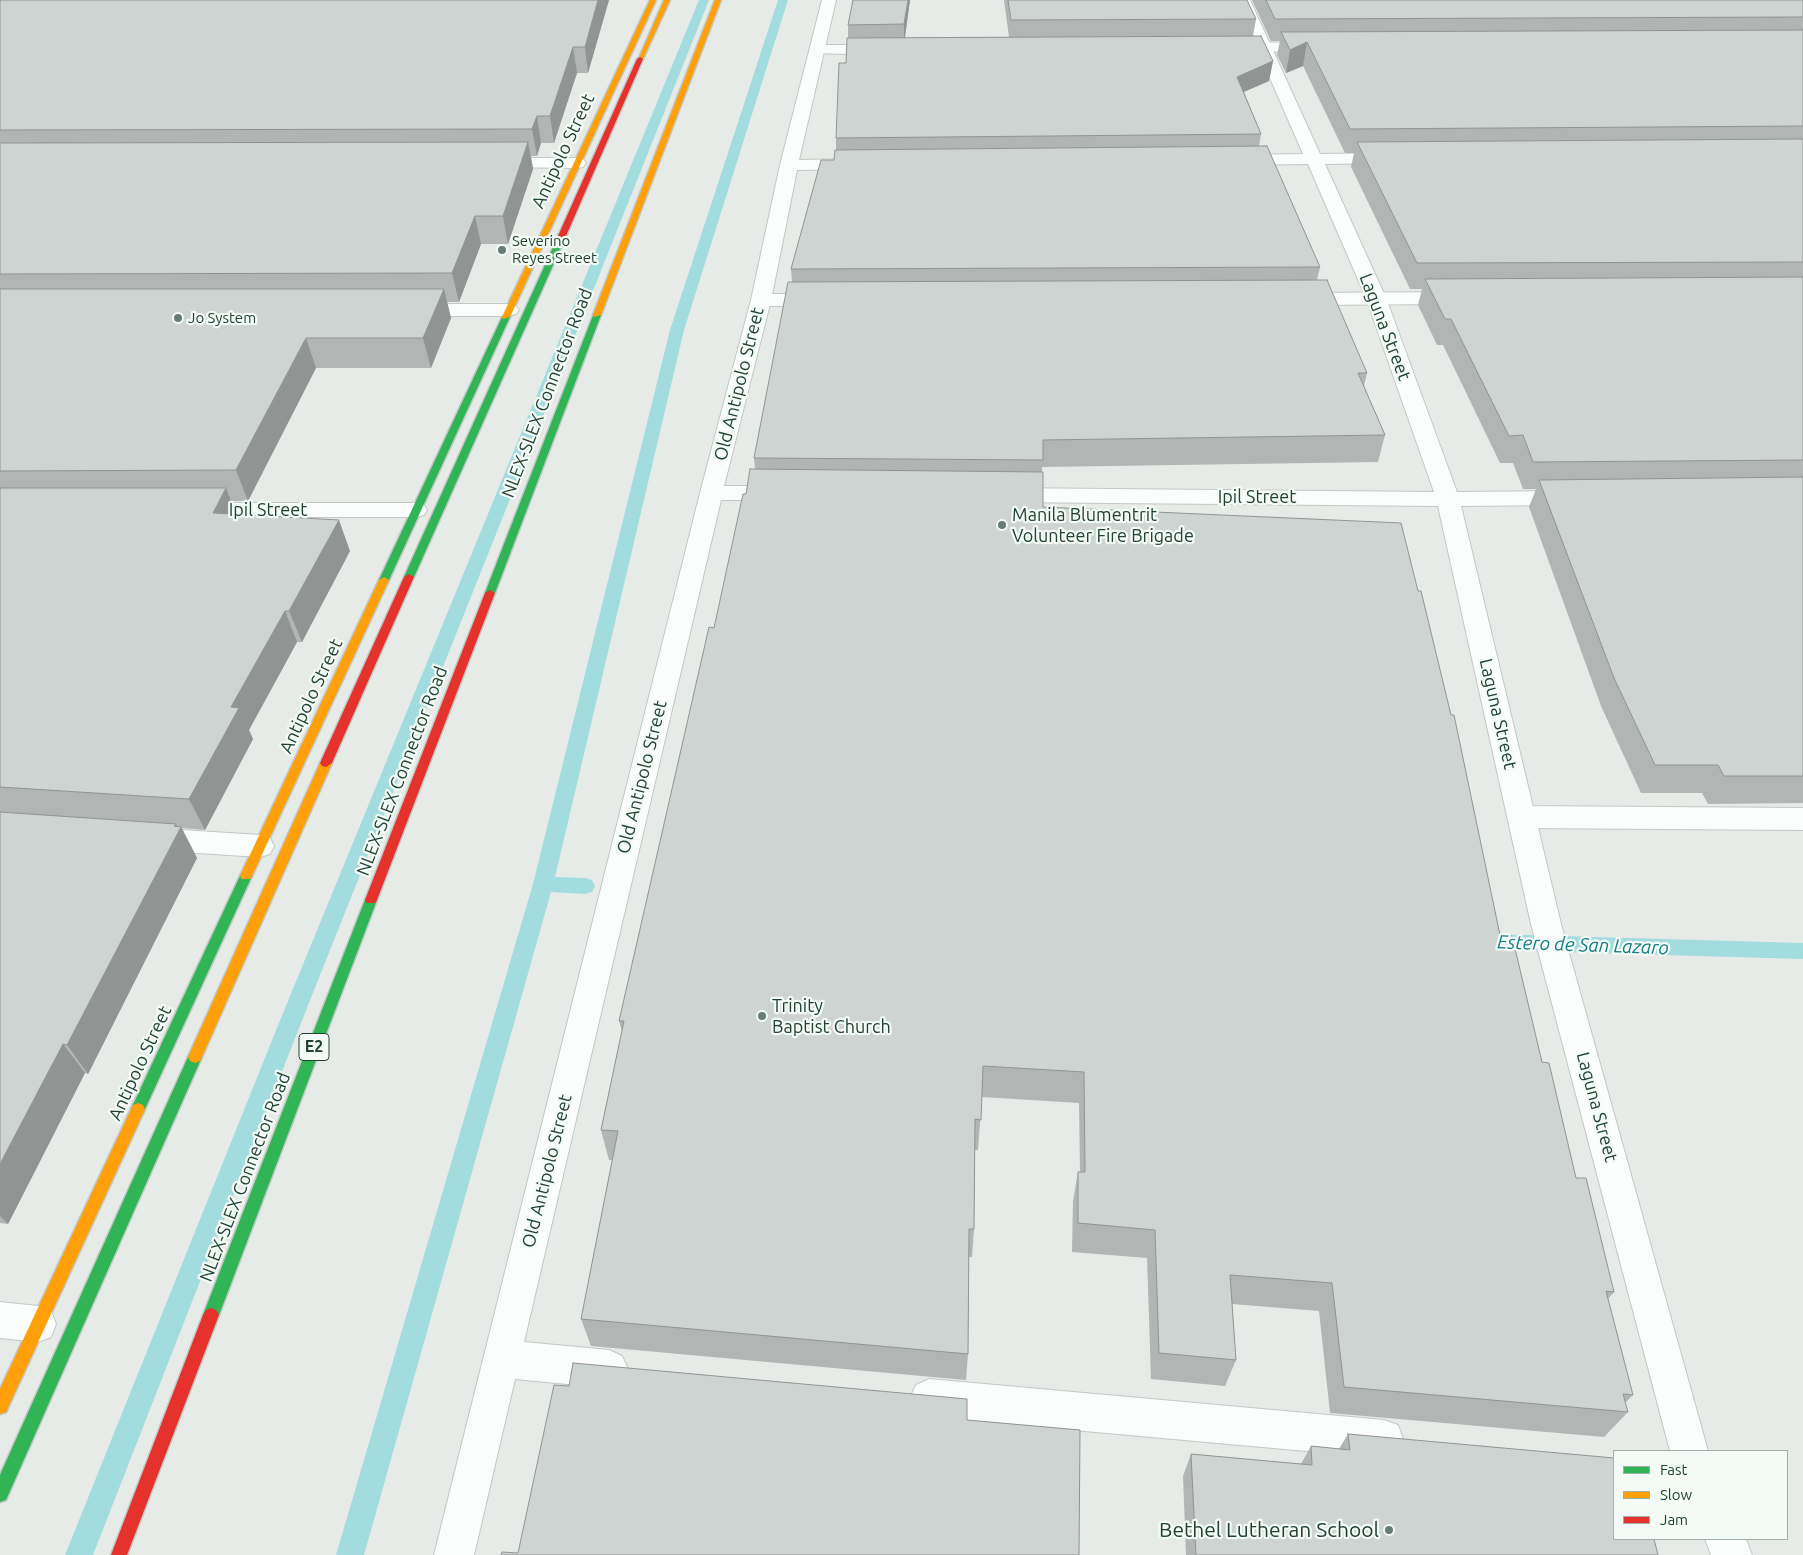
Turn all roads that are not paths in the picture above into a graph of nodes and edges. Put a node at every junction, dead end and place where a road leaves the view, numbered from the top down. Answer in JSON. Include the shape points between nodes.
{"nodes":[{"id":1,"x":653,"y":0,"type":"edge"},
{"id":2,"x":666,"y":0,"type":"edge"},
{"id":3,"x":718,"y":0,"type":"edge"},
{"id":4,"x":830,"y":0,"type":"edge"},
{"id":5,"x":1243,"y":0,"type":"edge"},
{"id":6,"x":1264,"y":47,"type":"junction"},
{"id":7,"x":1334,"y":47,"type":"edge"},
{"id":8,"x":1215,"y":48,"type":"edge"},
{"id":9,"x":817,"y":50,"type":"junction"},
{"id":10,"x":901,"y":50,"type":"edge"},
{"id":11,"x":1404,"y":158,"type":"edge"},
{"id":12,"x":1314,"y":159,"type":"junction"},
{"id":13,"x":1215,"y":160,"type":"edge"},
{"id":14,"x":478,"y":163,"type":"edge"},
{"id":15,"x":577,"y":163,"type":"junction"},
{"id":16,"x":878,"y":164,"type":"edge"},
{"id":17,"x":789,"y":165,"type":"junction"},
{"id":18,"x":1376,"y":298,"type":"junction"},
{"id":19,"x":1475,"y":298,"type":"edge"},
{"id":20,"x":1277,"y":299,"type":"edge"},
{"id":21,"x":761,"y":300,"type":"junction"},
{"id":22,"x":840,"y":300,"type":"edge"},
{"id":23,"x":399,"y":310,"type":"edge"},
{"id":24,"x":509,"y":310,"type":"junction"},
{"id":25,"x":711,"y":493,"type":"junction"},
{"id":26,"x":801,"y":494,"type":"edge"},
{"id":27,"x":980,"y":495,"type":"edge"},
{"id":28,"x":1586,"y":498,"type":"edge"},
{"id":29,"x":1448,"y":499,"type":"junction"},
{"id":30,"x":178,"y":510,"type":"edge"},
{"id":31,"x":416,"y":510,"type":"junction"},
{"id":32,"x":1522,"y":817,"type":"junction"},
{"id":33,"x":1803,"y":819,"type":"edge"},
{"id":34,"x":128,"y":837,"type":"edge"},
{"id":35,"x":260,"y":846,"type":"junction"},
{"id":36,"x":0,"y":1320,"type":"edge"},
{"id":37,"x":38,"y":1324,"type":"junction"},
{"id":38,"x":502,"y":1359,"type":"junction"},
{"id":39,"x":638,"y":1372,"type":"edge"},
{"id":40,"x":894,"y":1395,"type":"edge"},
{"id":41,"x":0,"y":1406,"type":"edge"},
{"id":42,"x":1417,"y":1442,"type":"edge"},
{"id":43,"x":1689,"y":1450,"type":"edge"},
{"id":44,"x":0,"y":1494,"type":"edge"},
{"id":45,"x":1725,"y":1540,"type":"edge"},
{"id":46,"x":119,"y":1555,"type":"edge"},
{"id":47,"x":454,"y":1555,"type":"edge"},
{"id":48,"x":1732,"y":1555,"type":"edge"}],
"edges":[{"from":1,"to":15,"type":"main road","name":"Antipolo Street"},
{"from":2,"to":44,"type":"main road"},
{"from":3,"to":46,"type":"main road","name":"NLEX-SLEX Connector Road","number":"E2"},
{"from":4,"to":9,"type":"street","name":"Old Antipolo Street"},
{"from":5,"to":6,"type":"street","name":"Laguna Street"},
{"from":6,"to":7,"type":"street"},
{"from":6,"to":8,"type":"street"},
{"from":6,"to":12,"type":"street","name":"Laguna Street"},
{"from":9,"to":10,"type":"street"},
{"from":9,"to":17,"type":"street","name":"Old Antipolo Street"},
{"from":11,"to":12,"type":"street"},
{"from":12,"to":13,"type":"street"},
{"from":12,"to":18,"type":"street","name":"Laguna Street"},
{"from":14,"to":15,"type":"street"},
{"from":15,"to":24,"type":"main road","name":"Antipolo Street"},
{"from":16,"to":17,"type":"street"},
{"from":17,"to":21,"type":"street","name":"Old Antipolo Street"},
{"from":18,"to":19,"type":"street"},
{"from":18,"to":20,"type":"street"},
{"from":18,"to":29,"type":"street","name":"Laguna Street"},
{"from":21,"to":22,"type":"street"},
{"from":21,"to":25,"type":"street","name":"Old Antipolo Street"},
{"from":23,"to":24,"type":"street"},
{"from":24,"to":31,"type":"main road","name":"Antipolo Street"},
{"from":25,"to":26,"type":"street"},
{"from":25,"to":38,"type":"street","name":"Old Antipolo Street"},
{"from":27,"to":29,"type":"street","name":"Ipil Street"},
{"from":28,"to":29,"type":"street","name":"Ipil Street"},
{"from":29,"to":32,"type":"street","name":"Laguna Street"},
{"from":30,"to":31,"type":"street","name":"Ipil Street"},
{"from":31,"to":35,"type":"main road","name":"Antipolo Street"},
{"from":32,"to":33,"type":"street"},
{"from":32,"to":43,"type":"street","name":"Laguna Street","via":[[1546,924]]},
{"from":34,"to":35,"type":"street"},
{"from":35,"to":37,"type":"main road","name":"Antipolo Street"},
{"from":36,"to":37,"type":"street"},
{"from":37,"to":41,"type":"main road","name":"Antipolo Street"},
{"from":38,"to":39,"type":"street"},
{"from":38,"to":47,"type":"street","name":"Old Antipolo Street"},
{"from":40,"to":42,"type":"street"},
{"from":45,"to":48,"type":"street"}]}
